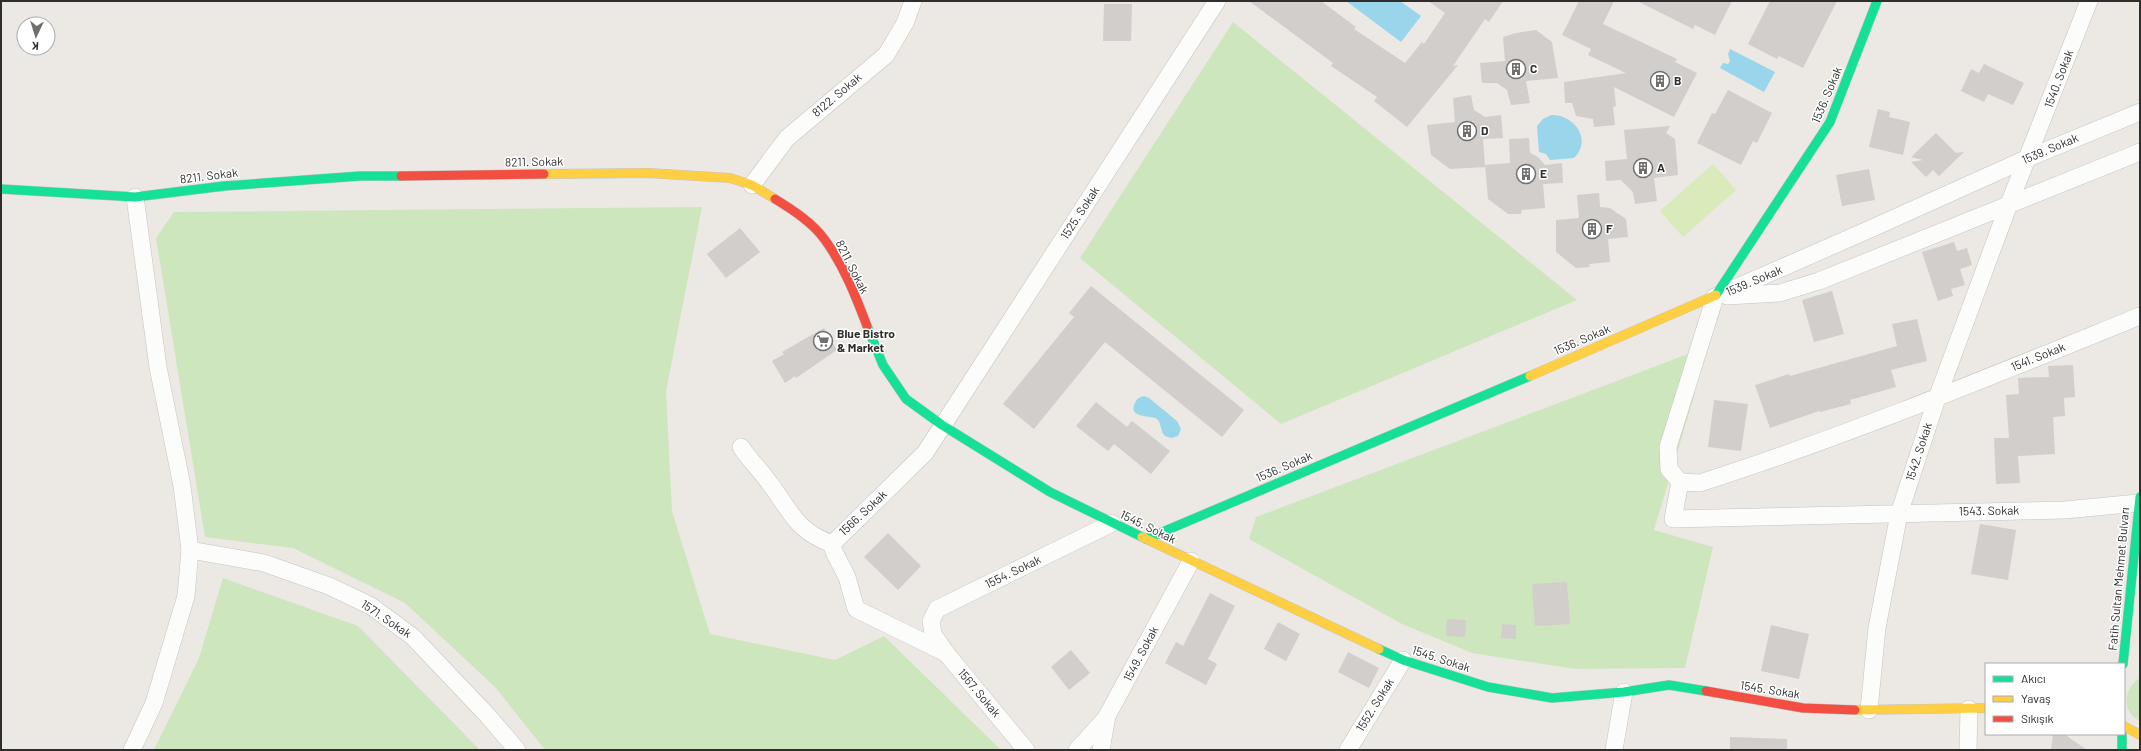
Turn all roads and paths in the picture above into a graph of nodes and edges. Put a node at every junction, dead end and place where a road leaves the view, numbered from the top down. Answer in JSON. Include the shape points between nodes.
{"nodes":[{"id":1,"x":913,"y":1,"type":"edge"},
{"id":2,"x":1217,"y":1,"type":"edge"},
{"id":3,"x":1877,"y":1,"type":"edge"},
{"id":4,"x":2090,"y":1,"type":"edge"},
{"id":5,"x":2140,"y":112,"type":"edge"},
{"id":6,"x":2140,"y":152,"type":"edge"},
{"id":7,"x":2028,"y":158,"type":"junction"},
{"id":8,"x":752,"y":185,"type":"junction"},
{"id":9,"x":1,"y":189,"type":"edge"},
{"id":10,"x":135,"y":197,"type":"junction"},
{"id":11,"x":2009,"y":204,"type":"junction"},
{"id":12,"x":1715,"y":297,"type":"junction"},
{"id":13,"x":2140,"y":316,"type":"edge"},
{"id":14,"x":1937,"y":398,"type":"junction"},
{"id":15,"x":942,"y":425,"type":"junction"},
{"id":16,"x":741,"y":447,"type":"dead end"},
{"id":17,"x":1680,"y":482,"type":"junction"},
{"id":18,"x":2139,"y":500,"type":"edge"},
{"id":19,"x":1899,"y":514,"type":"junction"},
{"id":20,"x":1112,"y":522,"type":"junction"},
{"id":21,"x":1146,"y":538,"type":"junction"},
{"id":22,"x":832,"y":544,"type":"junction"},
{"id":23,"x":190,"y":550,"type":"junction"},
{"id":24,"x":1191,"y":561,"type":"junction"},
{"id":25,"x":933,"y":634,"type":"joint"},
{"id":26,"x":946,"y":653,"type":"junction"},
{"id":27,"x":1403,"y":660,"type":"junction"},
{"id":28,"x":2128,"y":664,"type":"edge"},
{"id":29,"x":1624,"y":692,"type":"junction"},
{"id":30,"x":1985,"y":708,"type":"edge"},
{"id":31,"x":1969,"y":709,"type":"junction"},
{"id":32,"x":1869,"y":710,"type":"junction"},
{"id":33,"x":1107,"y":716,"type":"junction"},
{"id":34,"x":2125,"y":727,"type":"edge"},
{"id":35,"x":2122,"y":735,"type":"edge"},
{"id":36,"x":2140,"y":735,"type":"edge"},
{"id":37,"x":132,"y":750,"type":"edge"},
{"id":38,"x":517,"y":750,"type":"edge"},
{"id":39,"x":1026,"y":750,"type":"edge"},
{"id":40,"x":1077,"y":750,"type":"edge"},
{"id":41,"x":1101,"y":750,"type":"edge"},
{"id":42,"x":1348,"y":750,"type":"edge"},
{"id":43,"x":1614,"y":750,"type":"edge"},
{"id":44,"x":1968,"y":750,"type":"edge"},
{"id":45,"x":2122,"y":750,"type":"edge"}],
"edges":[{"from":1,"to":8,"type":"street","name":"8122. Sokak","via":[[905,23],[886,55],[787,138]]},
{"from":2,"to":15,"type":"street","name":"1525. Sokak"},
{"from":3,"to":12,"type":"street","name":"1536. Sokak","via":[[1830,122]]},
{"from":4,"to":7,"type":"street","name":"1540. Sokak"},
{"from":5,"to":7,"type":"street","name":"1539. Sokak"},
{"from":6,"to":11,"type":"street","name":"1539. Sokak"},
{"from":7,"to":11,"type":"street","name":"1540. Sokak"},
{"from":7,"to":12,"type":"street","name":"1539. Sokak"},
{"from":8,"to":10,"type":"street","name":"8211. Sokak","via":[[730,178],[648,173],[360,176],[224,186]]},
{"from":8,"to":15,"type":"street","name":"8211. Sokak","via":[[796,212],[825,240],[852,288],[883,365],[906,399]]},
{"from":9,"to":10,"type":"street","name":"8211. Sokak"},
{"from":10,"to":23,"type":"street","via":[[158,367],[182,486]]},
{"from":11,"to":12,"type":"street","name":"1539. Sokak","via":[[1819,281],[1780,293]]},
{"from":11,"to":14,"type":"street","name":"1542. Sokak"},
{"from":12,"to":17,"type":"street","via":[[1668,447],[1669,469]]},
{"from":12,"to":21,"type":"street","name":"1536. Sokak"},
{"from":13,"to":14,"type":"street","name":"1541. Sokak"},
{"from":14,"to":17,"type":"street","name":"1541. Sokak","via":[[1736,472],[1700,483]]},
{"from":14,"to":19,"type":"street","name":"1542. Sokak"},
{"from":15,"to":20,"type":"street","name":"1545. Sokak","via":[[1050,492]]},
{"from":15,"to":22,"type":"street","name":"1566. Sokak","via":[[925,453]]},
{"from":16,"to":22,"type":"street","via":[[769,481],[795,520],[813,535]]},
{"from":17,"to":19,"type":"street","name":"1543. Sokak","via":[[1674,519]]},
{"from":18,"to":19,"type":"street","name":"1543. Sokak","via":[[2065,510]]},
{"from":18,"to":28,"type":"street","name":"Fatih Sultan Mehmet Bulvarı"},
{"from":19,"to":32,"type":"street","name":"1542. Sokak","via":[[1877,628]]},
{"from":20,"to":21,"type":"street","name":"1545. Sokak"},
{"from":20,"to":25,"type":"street","name":"1554. Sokak","via":[[937,609],[931,621]]},
{"from":21,"to":24,"type":"street","name":"1545. Sokak"},
{"from":22,"to":26,"type":"street","name":"1566. Sokak","via":[[847,577],[856,609]]},
{"from":23,"to":37,"type":"street","via":[[186,596],[154,703]]},
{"from":23,"to":38,"type":"street","name":"1571. Sokak","via":[[264,563],[329,586],[371,606],[413,637]]},
{"from":24,"to":27,"type":"street","name":"1545. Sokak"},
{"from":24,"to":33,"type":"street","name":"1549. Sokak"},
{"from":25,"to":26,"type":"street","name":"1567. Sokak"},
{"from":26,"to":39,"type":"street","name":"1567. Sokak"},
{"from":27,"to":29,"type":"street","name":"1545. Sokak","via":[[1488,687],[1552,698]]},
{"from":27,"to":42,"type":"street","name":"1552. Sokak"},
{"from":29,"to":32,"type":"street","name":"1545. Sokak","via":[[1669,685],[1803,708]]},
{"from":29,"to":43,"type":"street"},
{"from":30,"to":31,"type":"street","name":"1545. Sokak"},
{"from":31,"to":32,"type":"street","name":"1545. Sokak"},
{"from":31,"to":44,"type":"street"},
{"from":33,"to":40,"type":"street"},
{"from":33,"to":41,"type":"street","name":"1549. Sokak"},
{"from":34,"to":36,"type":"street"},
{"from":35,"to":45,"type":"street"}]}
